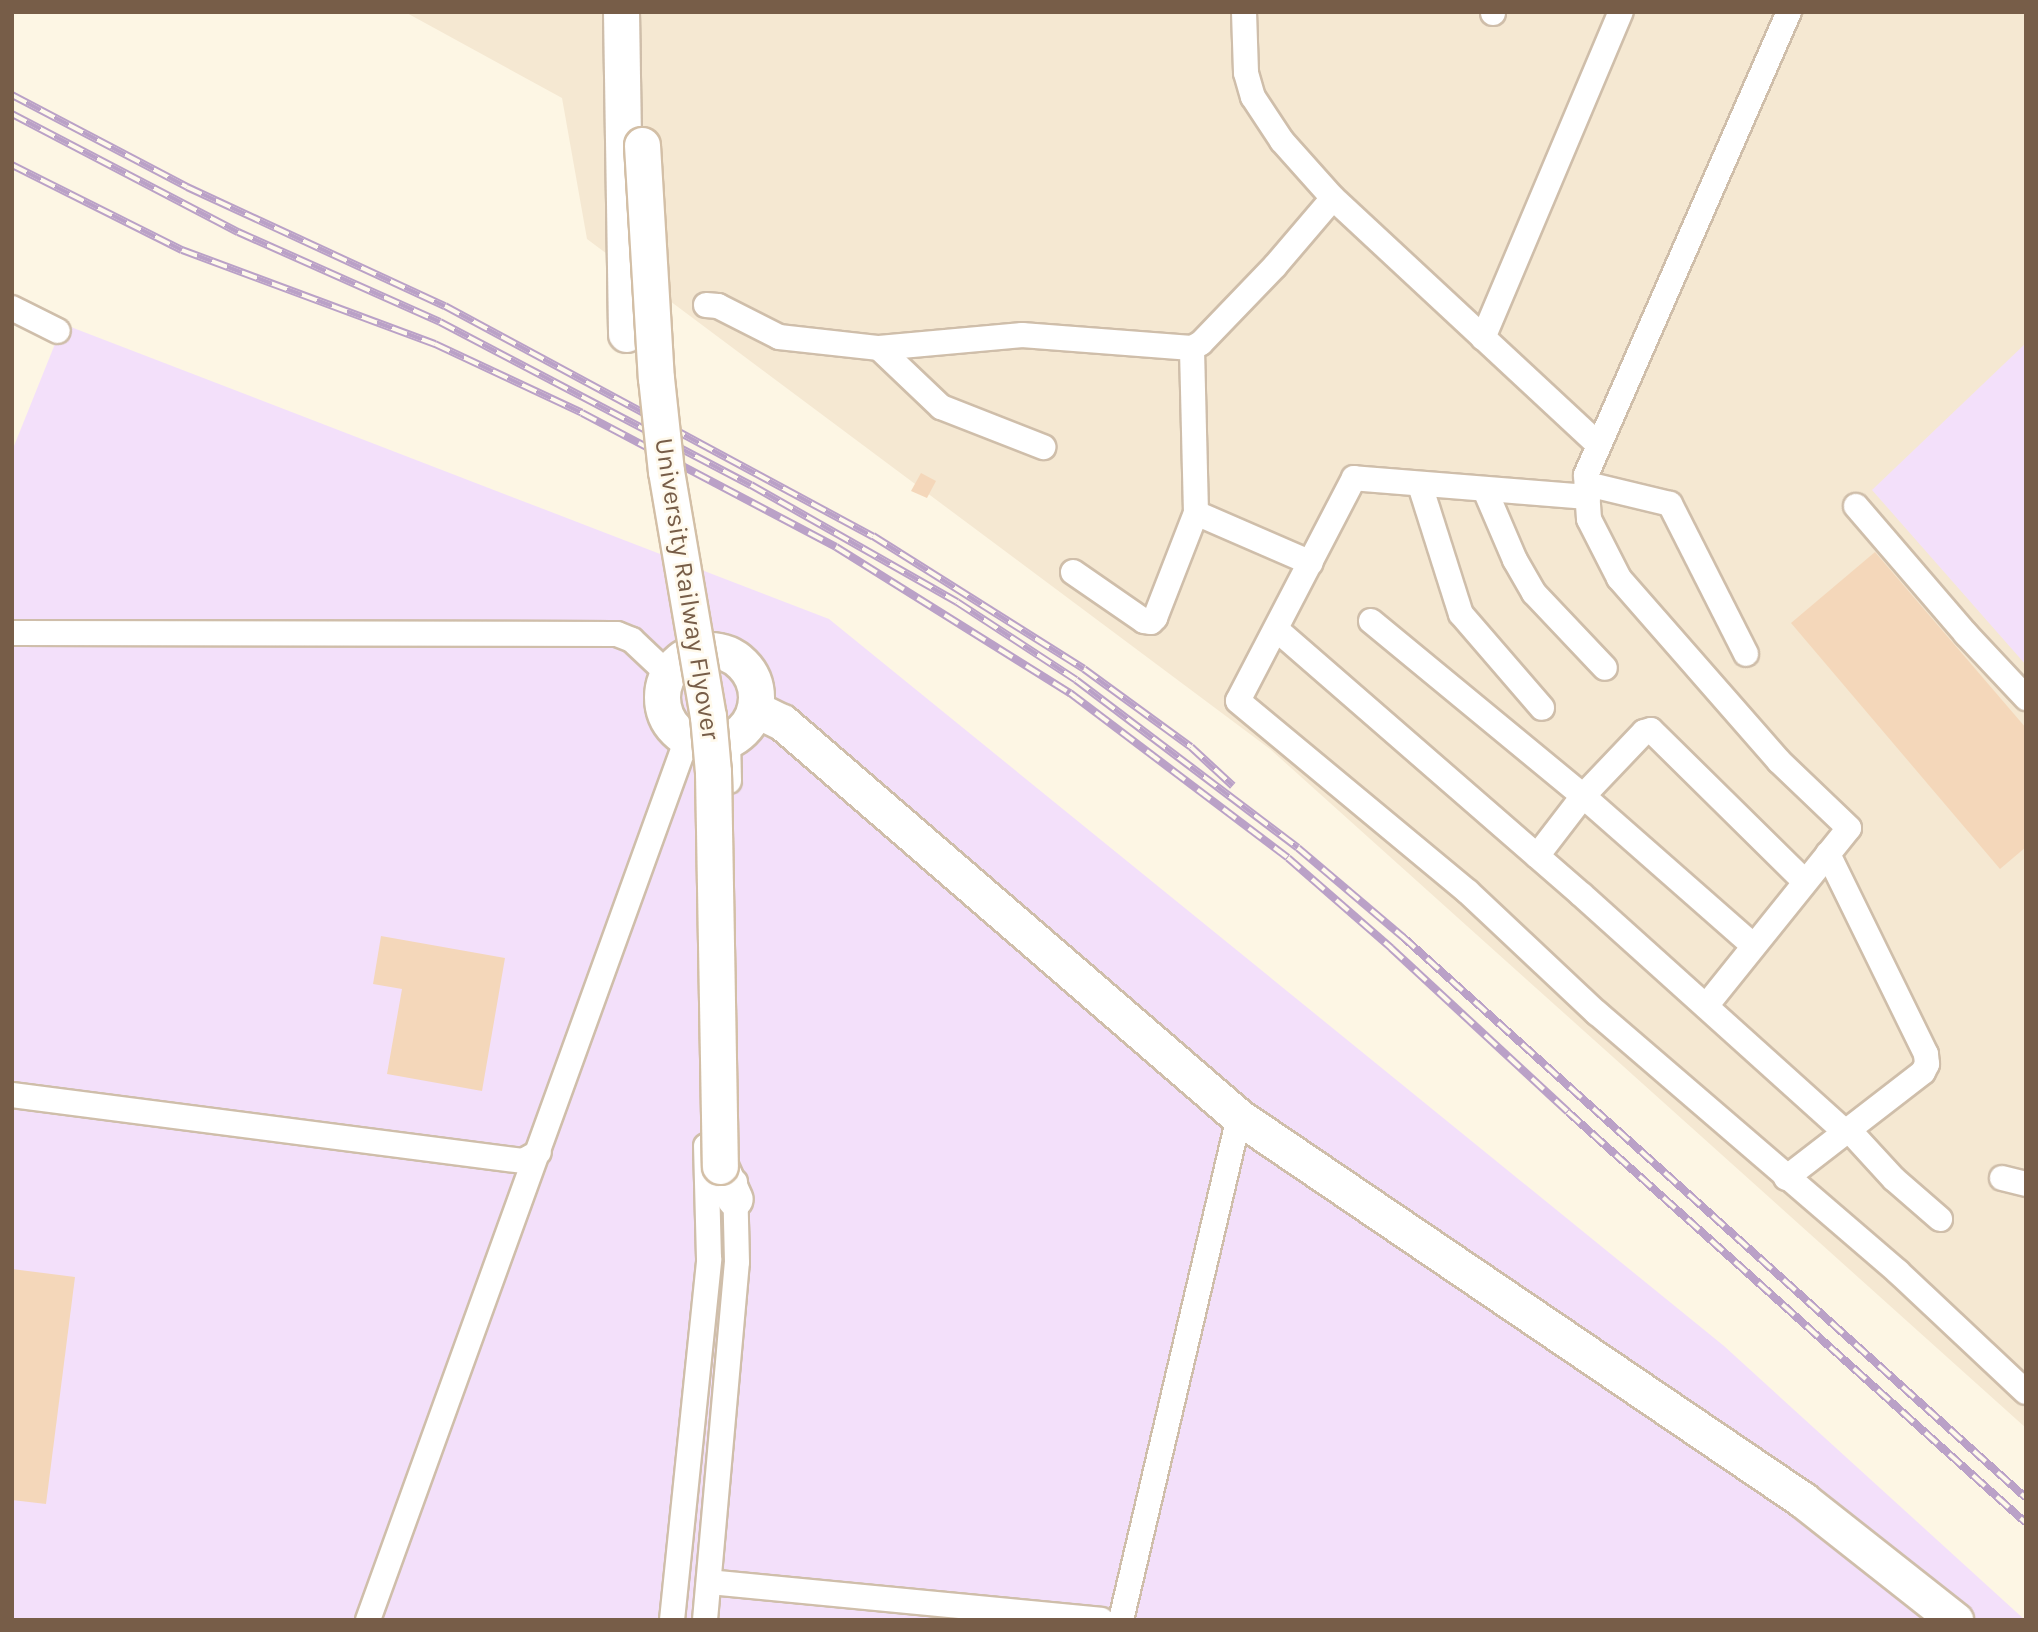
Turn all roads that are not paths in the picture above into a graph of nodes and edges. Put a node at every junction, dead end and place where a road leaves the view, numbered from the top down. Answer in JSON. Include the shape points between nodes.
{"nodes":[{"id":1,"x":621,"y":12,"type":"edge"},
{"id":2,"x":636,"y":12,"type":"edge"},
{"id":3,"x":1244,"y":12,"type":"edge"},
{"id":4,"x":1621,"y":12,"type":"edge"},
{"id":5,"x":1789,"y":12,"type":"edge"},
{"id":6,"x":1333,"y":198,"type":"junction"},
{"id":7,"x":706,"y":305,"type":"dead end"},
{"id":8,"x":12,"y":308,"type":"edge"},
{"id":9,"x":58,"y":331,"type":"dead end"},
{"id":10,"x":626,"y":334,"type":"dead end"},
{"id":11,"x":1483,"y":338,"type":"junction"},
{"id":12,"x":879,"y":348,"type":"junction"},
{"id":13,"x":1192,"y":348,"type":"junction"},
{"id":14,"x":1598,"y":444,"type":"junction"},
{"id":15,"x":1043,"y":447,"type":"dead end"},
{"id":16,"x":1420,"y":485,"type":"junction"},
{"id":17,"x":1485,"y":490,"type":"junction"},
{"id":18,"x":1587,"y":490,"type":"junction"},
{"id":19,"x":1856,"y":506,"type":"dead end"},
{"id":20,"x":1196,"y":513,"type":"junction"},
{"id":21,"x":1311,"y":563,"type":"junction"},
{"id":22,"x":1073,"y":572,"type":"dead end"},
{"id":23,"x":1371,"y":621,"type":"dead end"},
{"id":24,"x":1276,"y":629,"type":"junction"},
{"id":25,"x":12,"y":633,"type":"edge"},
{"id":26,"x":1746,"y":654,"type":"dead end"},
{"id":27,"x":1605,"y":668,"type":"dead end"},
{"id":28,"x":668,"y":674,"type":"junction"},
{"id":29,"x":2026,"y":698,"type":"edge"},
{"id":30,"x":1542,"y":708,"type":"dead end"},
{"id":31,"x":754,"y":709,"type":"junction"},
{"id":32,"x":705,"y":741,"type":"junction"},
{"id":33,"x":1583,"y":796,"type":"junction"},
{"id":34,"x":1828,"y":854,"type":"junction"},
{"id":35,"x":1537,"y":856,"type":"junction"},
{"id":36,"x":1805,"y":882,"type":"junction"},
{"id":37,"x":1754,"y":946,"type":"junction"},
{"id":38,"x":1706,"y":1006,"type":"junction"},
{"id":39,"x":12,"y":1096,"type":"edge"},
{"id":40,"x":1239,"y":1117,"type":"junction"},
{"id":41,"x":1846,"y":1130,"type":"junction"},
{"id":42,"x":539,"y":1152,"type":"junction"},
{"id":43,"x":1786,"y":1178,"type":"junction"},
{"id":44,"x":2002,"y":1178,"type":"dead end"},
{"id":45,"x":2026,"y":1184,"type":"edge"},
{"id":46,"x":721,"y":1200,"type":"junction"},
{"id":47,"x":1940,"y":1219,"type":"dead end"},
{"id":48,"x":2026,"y":1392,"type":"edge"},
{"id":49,"x":709,"y":1582,"type":"junction"},
{"id":50,"x":368,"y":1620,"type":"edge"},
{"id":51,"x":672,"y":1620,"type":"edge"},
{"id":52,"x":705,"y":1620,"type":"edge"},
{"id":53,"x":1101,"y":1620,"type":"edge"},
{"id":54,"x":1121,"y":1620,"type":"edge"},
{"id":55,"x":1955,"y":1620,"type":"edge"}],
"edges":[{"from":1,"to":10,"type":"street"},
{"from":2,"to":46,"type":"street","name":"University Railway Flyover","bridge":true,"via":[[656,377],[666,471],[708,716],[713,772]]},
{"from":3,"to":6,"type":"street","via":[[1245,73],[1253,97],[1282,141]]},
{"from":4,"to":11,"type":"street"},
{"from":5,"to":14,"type":"street"},
{"from":6,"to":11,"type":"street"},
{"from":6,"to":13,"type":"street","via":[[1275,266]]},
{"from":7,"to":12,"type":"street","via":[[718,306],[779,337]]},
{"from":8,"to":9,"type":"street"},
{"from":11,"to":14,"type":"street"},
{"from":12,"to":13,"type":"street","via":[[1022,335]]},
{"from":12,"to":15,"type":"street","via":[[942,407]]},
{"from":13,"to":20,"type":"street"},
{"from":14,"to":18,"type":"street","via":[[1586,475]]},
{"from":16,"to":17,"type":"street"},
{"from":16,"to":21,"type":"street","via":[[1354,478]]},
{"from":16,"to":30,"type":"street","via":[[1461,614]]},
{"from":17,"to":18,"type":"street"},
{"from":17,"to":27,"type":"street","via":[[1534,593]]},
{"from":18,"to":26,"type":"street","via":[[1670,504]]},
{"from":18,"to":34,"type":"street","via":[[1589,519],[1619,578],[1779,761],[1849,828]]},
{"from":19,"to":29,"type":"street"},
{"from":20,"to":21,"type":"street"},
{"from":20,"to":22,"type":"street","via":[[1150,622]]},
{"from":21,"to":24,"type":"street"},
{"from":23,"to":33,"type":"street"},
{"from":24,"to":35,"type":"street"},
{"from":24,"to":43,"type":"street","via":[[1238,701],[1468,892],[1597,1013]]},
{"from":25,"to":28,"type":"street","via":[[617,634],[632,640]]},
{"from":28,"to":31,"type":"street","via":[[696,652],[724,653],[737,659],[753,681]]},
{"from":28,"to":32,"type":"street","via":[[662,692],[667,720]]},
{"from":31,"to":32,"type":"street","via":[[740,733]]},
{"from":31,"to":40,"type":"street","via":[[782,722]]},
{"from":32,"to":42,"type":"street"},
{"from":32,"to":46,"type":"street"},
{"from":33,"to":35,"type":"street"},
{"from":33,"to":36,"type":"street","via":[[1651,730]]},
{"from":33,"to":37,"type":"street"},
{"from":34,"to":36,"type":"street"},
{"from":34,"to":41,"type":"street","via":[[1927,1064],[1923,1072]]},
{"from":35,"to":38,"type":"street"},
{"from":36,"to":37,"type":"street"},
{"from":37,"to":38,"type":"street"},
{"from":38,"to":41,"type":"street"},
{"from":39,"to":42,"type":"street","via":[[523,1161]]},
{"from":40,"to":54,"type":"street"},
{"from":40,"to":55,"type":"street","via":[[1803,1500]]},
{"from":41,"to":43,"type":"street"},
{"from":41,"to":47,"type":"street"},
{"from":42,"to":50,"type":"street"},
{"from":43,"to":48,"type":"street","via":[[1898,1272]]},
{"from":44,"to":45,"type":"street"},
{"from":46,"to":49,"type":"street","via":[[737,1262]]},
{"from":46,"to":51,"type":"street","via":[[709,1259]]},
{"from":49,"to":52,"type":"street"},
{"from":49,"to":53,"type":"street"}]}
